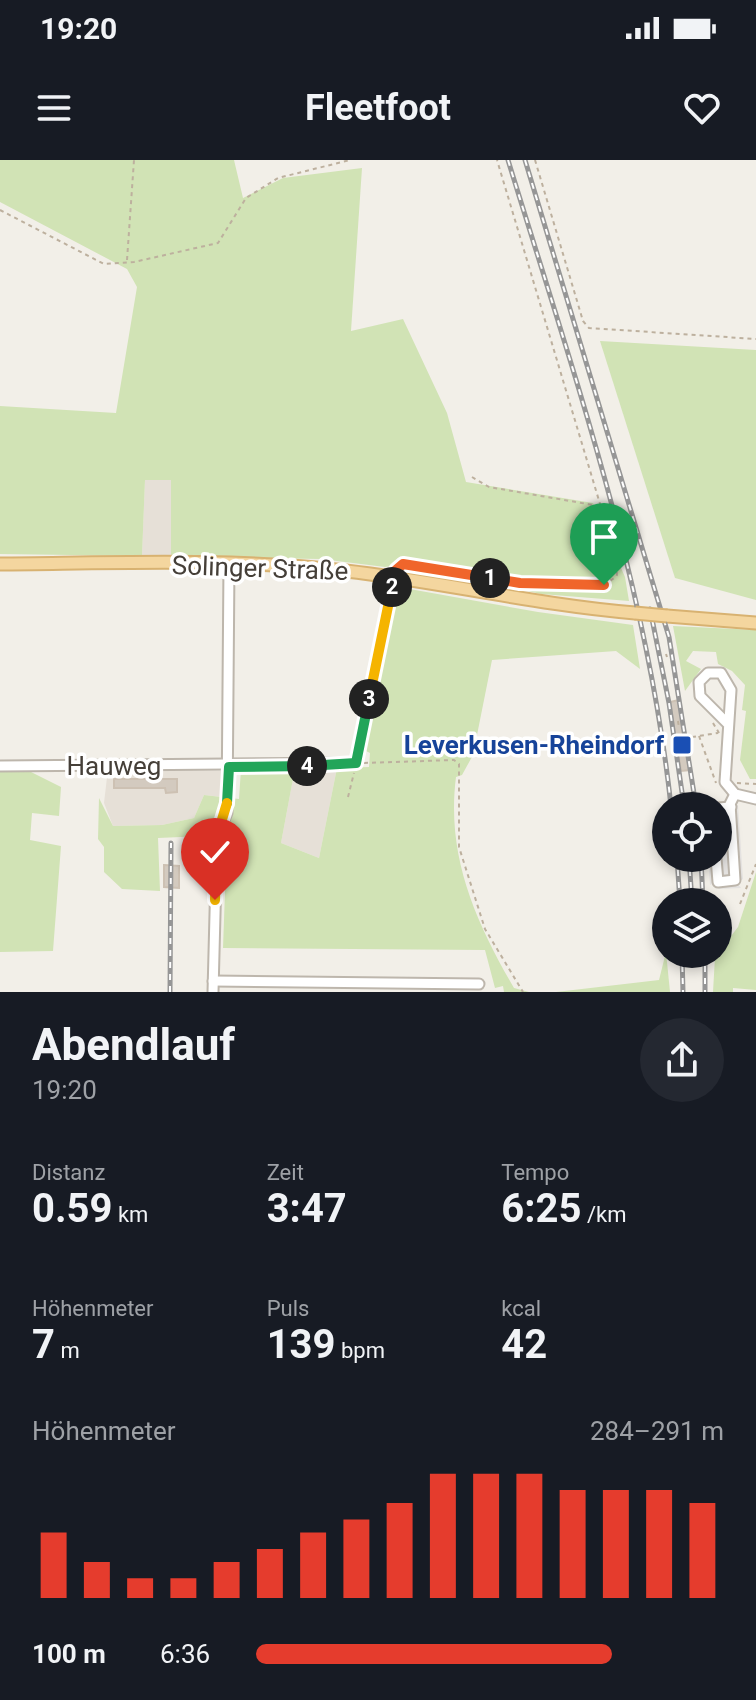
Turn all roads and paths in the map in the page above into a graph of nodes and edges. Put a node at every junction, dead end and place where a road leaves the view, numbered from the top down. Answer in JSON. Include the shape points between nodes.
{"nodes":[{"id":1,"x":134,"y":160,"type":"edge"},
{"id":2,"x":350,"y":160,"type":"edge"},
{"id":3,"x":497,"y":160,"type":"edge"},
{"id":4,"x":535,"y":160,"type":"edge"},
{"id":5,"x":0,"y":210,"type":"edge"},
{"id":6,"x":126,"y":261,"type":"junction"},
{"id":7,"x":756,"y":339,"type":"edge"},
{"id":8,"x":472,"y":477,"type":"dead end"},
{"id":9,"x":600,"y":506,"type":"junction"},
{"id":10,"x":0,"y":564,"type":"edge"},
{"id":11,"x":229,"y":564,"type":"junction"},
{"id":12,"x":393,"y":577,"type":"junction"},
{"id":13,"x":756,"y":623,"type":"edge"},
{"id":14,"x":678,"y":721,"type":"dead end"},
{"id":15,"x":713,"y":723,"type":"dead end"},
{"id":16,"x":728,"y":724,"type":"junction"},
{"id":17,"x":679,"y":728,"type":"dead end"},
{"id":18,"x":719,"y":733,"type":"dead end"},
{"id":19,"x":712,"y":734,"type":"dead end"},
{"id":20,"x":699,"y":736,"type":"junction"},
{"id":21,"x":692,"y":737,"type":"dead end"},
{"id":22,"x":356,"y":763,"type":"junction"},
{"id":23,"x":0,"y":766,"type":"edge"},
{"id":24,"x":229,"y":767,"type":"junction"},
{"id":25,"x":725,"y":782,"type":"junction"},
{"id":26,"x":756,"y":784,"type":"edge"},
{"id":27,"x":735,"y":794,"type":"junction"},
{"id":28,"x":348,"y":797,"type":"dead end"},
{"id":29,"x":756,"y":799,"type":"edge"},
{"id":30,"x":732,"y":804,"type":"edge"},
{"id":31,"x":732,"y":825,"type":"edge"},
{"id":32,"x":756,"y":864,"type":"edge"},
{"id":33,"x":717,"y":872,"type":"edge"},
{"id":34,"x":740,"y":904,"type":"dead end"},
{"id":35,"x":479,"y":984,"type":"dead end"},
{"id":36,"x":213,"y":987,"type":"edge"},
{"id":37,"x":523,"y":992,"type":"edge"}],
"edges":[{"from":1,"to":6,"type":"path"},
{"from":2,"to":6,"type":"path","via":[[278,178],[257,191],[246,198],[218,243]]},
{"from":3,"to":9,"type":"path"},
{"from":4,"to":7,"type":"path","via":[[589,328]]},
{"from":5,"to":6,"type":"path","via":[[104,264]]},
{"from":8,"to":9,"type":"path","via":[[489,487]]},
{"from":9,"to":12,"type":"path","via":[[618,566],[610,583],[520,583],[403,564]]},
{"from":10,"to":11,"type":"main road","name":"Solinger Straße"},
{"from":11,"to":12,"type":"main road","name":"Solinger Straße"},
{"from":11,"to":24,"type":"street"},
{"from":12,"to":13,"type":"main road","name":"Solinger Straße","bridge":true,"via":[[548,604]]},
{"from":12,"to":22,"type":"street"},
{"from":14,"to":17,"type":"path"},
{"from":15,"to":18,"type":"path"},
{"from":16,"to":16,"type":"street","via":[[730,684],[721,673],[708,673],[699,682],[700,696]]},
{"from":16,"to":25,"type":"street"},
{"from":19,"to":20,"type":"path"},
{"from":20,"to":21,"type":"path"},
{"from":20,"to":25,"type":"path","via":[[716,784]]},
{"from":22,"to":24,"type":"street","name":"Hauweg"},
{"from":22,"to":28,"type":"path"},
{"from":22,"to":37,"type":"path","via":[[459,764],[459,847],[485,929]]},
{"from":23,"to":24,"type":"street","name":"Hauweg"},
{"from":24,"to":36,"type":"street","via":[[227,813],[217,836]]},
{"from":25,"to":26,"type":"path"},
{"from":25,"to":27,"type":"street"},
{"from":27,"to":29,"type":"street"},
{"from":27,"to":30,"type":"street"},
{"from":31,"to":33,"type":"street","via":[[735,880],[718,882]]},
{"from":32,"to":34,"type":"path"},
{"from":35,"to":36,"type":"street"}]}
